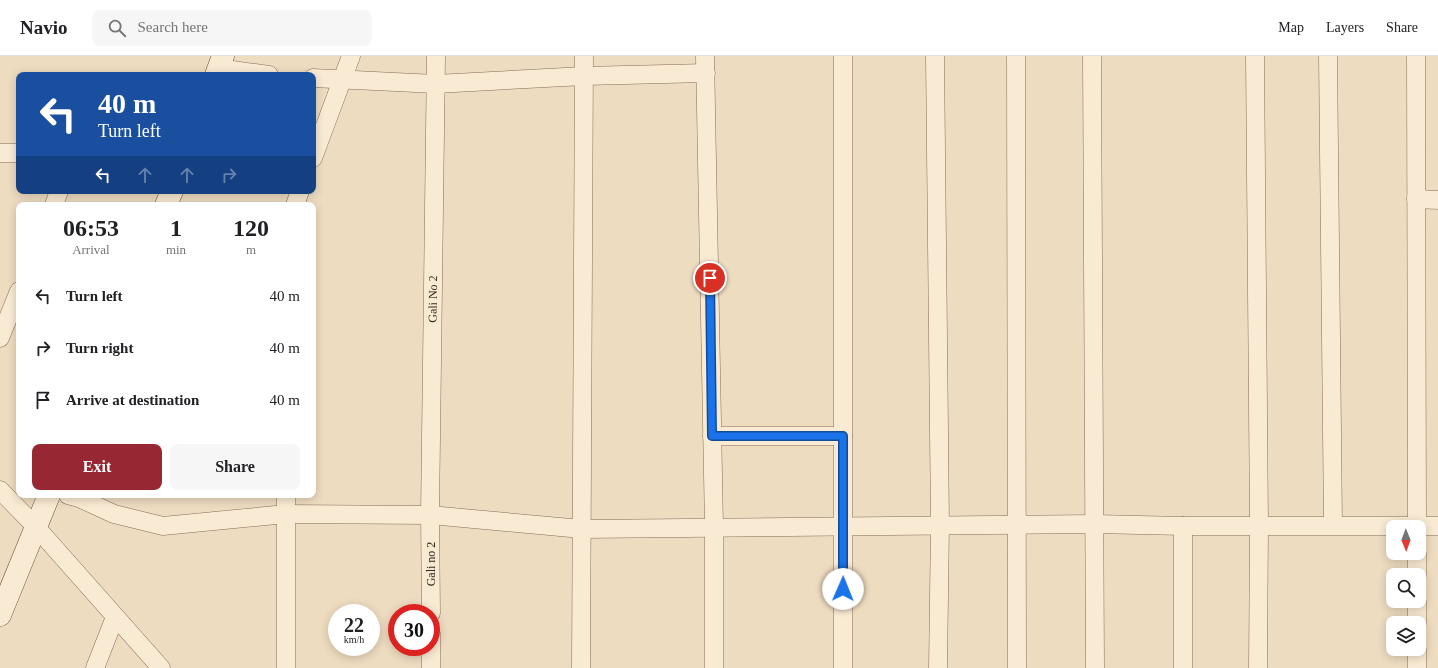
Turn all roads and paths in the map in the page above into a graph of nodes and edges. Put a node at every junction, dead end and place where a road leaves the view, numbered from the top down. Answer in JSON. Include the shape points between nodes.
{"nodes":[{"id":1,"x":351,"y":56,"type":"edge"},
{"id":2,"x":436,"y":56,"type":"edge"},
{"id":3,"x":584,"y":56,"type":"edge"},
{"id":4,"x":843,"y":56,"type":"edge"},
{"id":5,"x":935,"y":56,"type":"edge"},
{"id":6,"x":1016,"y":56,"type":"edge"},
{"id":7,"x":1092,"y":56,"type":"edge"},
{"id":8,"x":1255,"y":56,"type":"edge"},
{"id":9,"x":1328,"y":56,"type":"edge"},
{"id":10,"x":1416,"y":56,"type":"edge"},
{"id":11,"x":705,"y":65,"type":"edge"},
{"id":12,"x":219,"y":66,"type":"edge"},
{"id":13,"x":252,"y":72,"type":"edge"},
{"id":14,"x":584,"y":76,"type":"junction"},
{"id":15,"x":316,"y":78,"type":"edge"},
{"id":16,"x":343,"y":79,"type":"junction"},
{"id":17,"x":436,"y":84,"type":"junction"},
{"id":18,"x":316,"y":150,"type":"edge"},
{"id":19,"x":0,"y":153,"type":"edge"},
{"id":20,"x":16,"y":153,"type":"edge"},
{"id":21,"x":1416,"y":199,"type":"junction"},
{"id":22,"x":1438,"y":200,"type":"edge"},
{"id":23,"x":16,"y":298,"type":"edge"},
{"id":24,"x":0,"y":338,"type":"edge"},
{"id":25,"x":712,"y":436,"type":"junction"},
{"id":26,"x":843,"y":436,"type":"junction"},
{"id":27,"x":0,"y":490,"type":"edge"},
{"id":28,"x":48,"y":498,"type":"edge"},
{"id":29,"x":79,"y":498,"type":"edge"},
{"id":30,"x":286,"y":498,"type":"edge"},
{"id":31,"x":286,"y":514,"type":"junction"},
{"id":32,"x":430,"y":515,"type":"junction"},
{"id":33,"x":1416,"y":520,"type":"edge"},
{"id":34,"x":1095,"y":524,"type":"junction"},
{"id":35,"x":844,"y":525,"type":"junction"},
{"id":36,"x":940,"y":525,"type":"junction"},
{"id":37,"x":1017,"y":525,"type":"junction"},
{"id":38,"x":1259,"y":525,"type":"junction"},
{"id":39,"x":1333,"y":525,"type":"junction"},
{"id":40,"x":1183,"y":526,"type":"junction"},
{"id":41,"x":1386,"y":526,"type":"edge"},
{"id":42,"x":1426,"y":526,"type":"edge"},
{"id":43,"x":1438,"y":526,"type":"edge"},
{"id":44,"x":714,"y":527,"type":"junction"},
{"id":45,"x":36,"y":528,"type":"junction"},
{"id":46,"x":582,"y":529,"type":"junction"},
{"id":47,"x":431,"y":604,"type":"edge"},
{"id":48,"x":0,"y":615,"type":"edge"},
{"id":49,"x":115,"y":617,"type":"junction"},
{"id":50,"x":141,"y":646,"type":"junction"},
{"id":51,"x":431,"y":656,"type":"edge"},
{"id":52,"x":1417,"y":656,"type":"edge"},
{"id":53,"x":95,"y":668,"type":"edge"},
{"id":54,"x":140,"y":668,"type":"edge"},
{"id":55,"x":161,"y":668,"type":"edge"},
{"id":56,"x":286,"y":668,"type":"edge"},
{"id":57,"x":431,"y":668,"type":"edge"},
{"id":58,"x":581,"y":668,"type":"edge"},
{"id":59,"x":714,"y":668,"type":"edge"},
{"id":60,"x":843,"y":668,"type":"edge"},
{"id":61,"x":938,"y":668,"type":"edge"},
{"id":62,"x":1017,"y":668,"type":"edge"},
{"id":63,"x":1095,"y":668,"type":"edge"},
{"id":64,"x":1183,"y":668,"type":"edge"},
{"id":65,"x":1258,"y":668,"type":"edge"},
{"id":66,"x":1417,"y":668,"type":"edge"}],
"edges":[{"from":1,"to":16,"type":"street"},
{"from":2,"to":17,"type":"street","name":"Gali No 2"},
{"from":3,"to":14,"type":"street"},
{"from":4,"to":26,"type":"street"},
{"from":5,"to":36,"type":"street"},
{"from":6,"to":37,"type":"street"},
{"from":7,"to":34,"type":"street"},
{"from":8,"to":38,"type":"street"},
{"from":9,"to":39,"type":"street"},
{"from":10,"to":21,"type":"street"},
{"from":11,"to":14,"type":"street"},
{"from":11,"to":25,"type":"street"},
{"from":12,"to":13,"type":"street"},
{"from":14,"to":17,"type":"street"},
{"from":14,"to":46,"type":"street"},
{"from":15,"to":16,"type":"street"},
{"from":16,"to":17,"type":"street"},
{"from":16,"to":18,"type":"street"},
{"from":17,"to":32,"type":"street","name":"Gali No 2"},
{"from":19,"to":20,"type":"street"},
{"from":21,"to":22,"type":"street"},
{"from":21,"to":33,"type":"street"},
{"from":23,"to":24,"type":"street"},
{"from":25,"to":26,"type":"street"},
{"from":25,"to":44,"type":"street"},
{"from":26,"to":35,"type":"street"},
{"from":27,"to":45,"type":"street"},
{"from":28,"to":45,"type":"street"},
{"from":29,"to":31,"type":"street","via":[[114,514],[163,526]]},
{"from":30,"to":31,"type":"street"},
{"from":31,"to":32,"type":"street"},
{"from":31,"to":56,"type":"street"},
{"from":32,"to":46,"type":"street"},
{"from":32,"to":47,"type":"street","name":"Gali no 2"},
{"from":34,"to":37,"type":"street"},
{"from":34,"to":40,"type":"street"},
{"from":34,"to":63,"type":"street"},
{"from":35,"to":36,"type":"street"},
{"from":35,"to":44,"type":"street"},
{"from":35,"to":60,"type":"street"},
{"from":36,"to":37,"type":"street"},
{"from":36,"to":61,"type":"street"},
{"from":37,"to":62,"type":"street"},
{"from":38,"to":39,"type":"street"},
{"from":38,"to":40,"type":"street"},
{"from":38,"to":65,"type":"street"},
{"from":39,"to":41,"type":"street"},
{"from":40,"to":64,"type":"street"},
{"from":42,"to":43,"type":"street"},
{"from":44,"to":46,"type":"street"},
{"from":44,"to":59,"type":"street"},
{"from":45,"to":48,"type":"street"},
{"from":45,"to":49,"type":"street"},
{"from":46,"to":58,"type":"street"},
{"from":49,"to":50,"type":"street"},
{"from":49,"to":53,"type":"street"},
{"from":50,"to":54,"type":"street"},
{"from":50,"to":55,"type":"street"},
{"from":51,"to":57,"type":"street"},
{"from":52,"to":66,"type":"street"}]}
